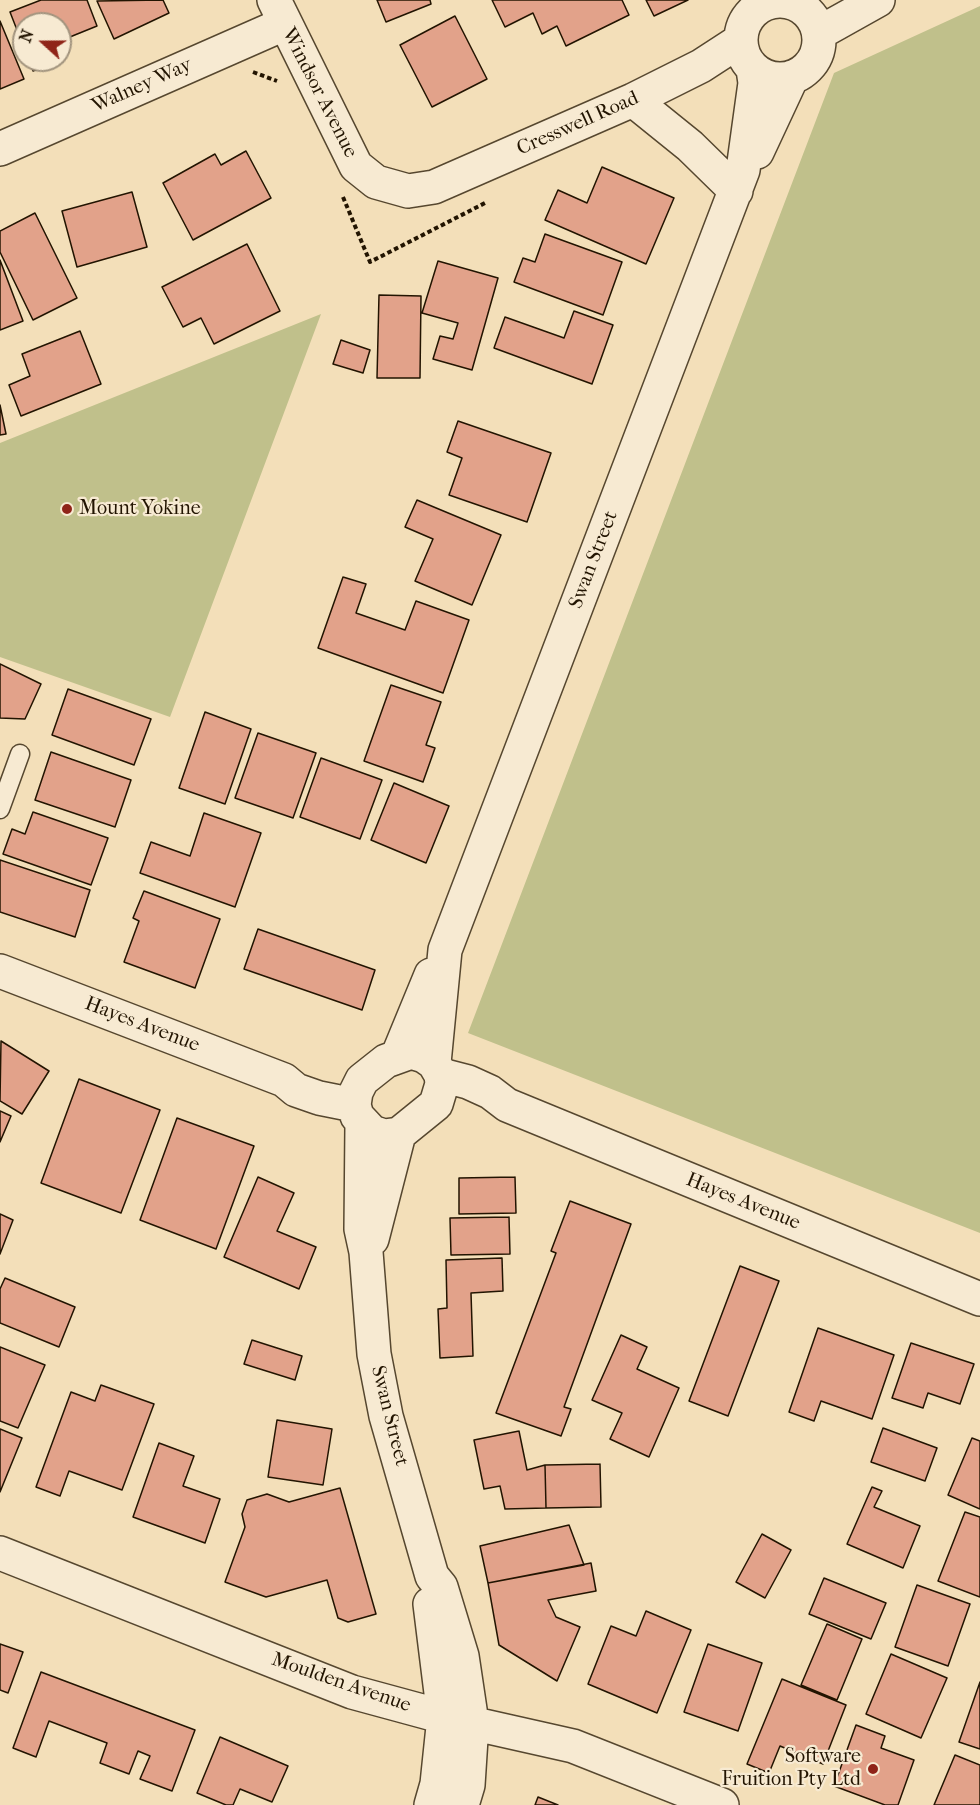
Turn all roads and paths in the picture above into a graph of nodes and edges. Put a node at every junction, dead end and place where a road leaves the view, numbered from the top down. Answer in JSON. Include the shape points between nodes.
{"nodes":[{"id":1,"x":878,"y":0,"type":"edge"},
{"id":2,"x":788,"y":7,"type":"edge"},
{"id":3,"x":279,"y":12,"type":"edge"},
{"id":4,"x":747,"y":54,"type":"junction"},
{"id":5,"x":792,"y":77,"type":"junction"},
{"id":6,"x":633,"y":100,"type":"junction"},
{"id":7,"x":0,"y":149,"type":"edge"},
{"id":8,"x":740,"y":181,"type":"junction"},
{"id":9,"x":408,"y":191,"type":"joint"},
{"id":10,"x":20,"y":754,"type":"dead end"},
{"id":11,"x":0,"y":809,"type":"edge"},
{"id":12,"x":445,"y":951,"type":"junction"},
{"id":13,"x":0,"y":971,"type":"edge"},
{"id":14,"x":398,"y":1055,"type":"junction"},
{"id":15,"x":437,"y":1081,"type":"junction"},
{"id":16,"x":360,"y":1103,"type":"junction"},
{"id":17,"x":399,"y":1134,"type":"junction"},
{"id":18,"x":366,"y":1252,"type":"junction"},
{"id":19,"x":980,"y":1299,"type":"edge"},
{"id":20,"x":0,"y":1553,"type":"edge"},
{"id":21,"x":458,"y":1720,"type":"junction"},
{"id":22,"x":431,"y":1805,"type":"edge"},
{"id":23,"x":462,"y":1805,"type":"edge"},
{"id":24,"x":722,"y":1805,"type":"edge"}],
"edges":[{"from":1,"to":2,"type":"street"},
{"from":2,"to":4,"type":"street","via":[[744,23]]},
{"from":2,"to":5,"type":"street","via":[[816,55],[810,65]]},
{"from":3,"to":7,"type":"street","name":"Walney Way"},
{"from":3,"to":9,"type":"street","name":"Windsor Avenue","via":[[356,165],[376,182]]},
{"from":4,"to":5,"type":"street","via":[[771,78]]},
{"from":4,"to":6,"type":"street","name":"Cresswell Road","via":[[701,66]]},
{"from":4,"to":8,"type":"street","name":"Swan Street","via":[[755,82]]},
{"from":5,"to":8,"type":"street","name":"Swan Street"},
{"from":6,"to":8,"type":"street"},
{"from":6,"to":9,"type":"street","name":"Cresswell Road","via":[[434,187]]},
{"from":8,"to":12,"type":"street","name":"Swan Street"},
{"from":10,"to":11,"type":"lane"},
{"from":12,"to":14,"type":"street","name":"Swan Street","via":[[438,957]]},
{"from":12,"to":15,"type":"street","name":"Swan Street"},
{"from":13,"to":16,"type":"street","name":"Hayes Avenue","via":[[284,1080],[297,1090],[319,1098]]},
{"from":14,"to":15,"type":"street","name":"Hayes Avenue","via":[[411,1052],[424,1056]]},
{"from":14,"to":16,"type":"street","via":[[386,1061]]},
{"from":15,"to":17,"type":"street"},
{"from":15,"to":19,"type":"street","name":"Hayes Avenue","via":[[475,1085],[507,1105]]},
{"from":16,"to":17,"type":"street","name":"Hayes Avenue","via":[[372,1132],[384,1136]]},
{"from":16,"to":18,"type":"street","name":"Swan Street","via":[[361,1229]]},
{"from":17,"to":18,"type":"street","name":"Swan Street","via":[[375,1231]]},
{"from":18,"to":21,"type":"street","name":"Swan Street","via":[[374,1354],[386,1416],[432,1576],[441,1587],[462,1656]]},
{"from":20,"to":21,"type":"street","name":"Moulden Avenue","via":[[352,1692]]},
{"from":21,"to":22,"type":"street","name":"Swan Street"},
{"from":21,"to":23,"type":"street","name":"Swan Street","via":[[468,1785]]},
{"from":21,"to":24,"type":"street","name":"Moulden Avenue","via":[[573,1746]]}]}
